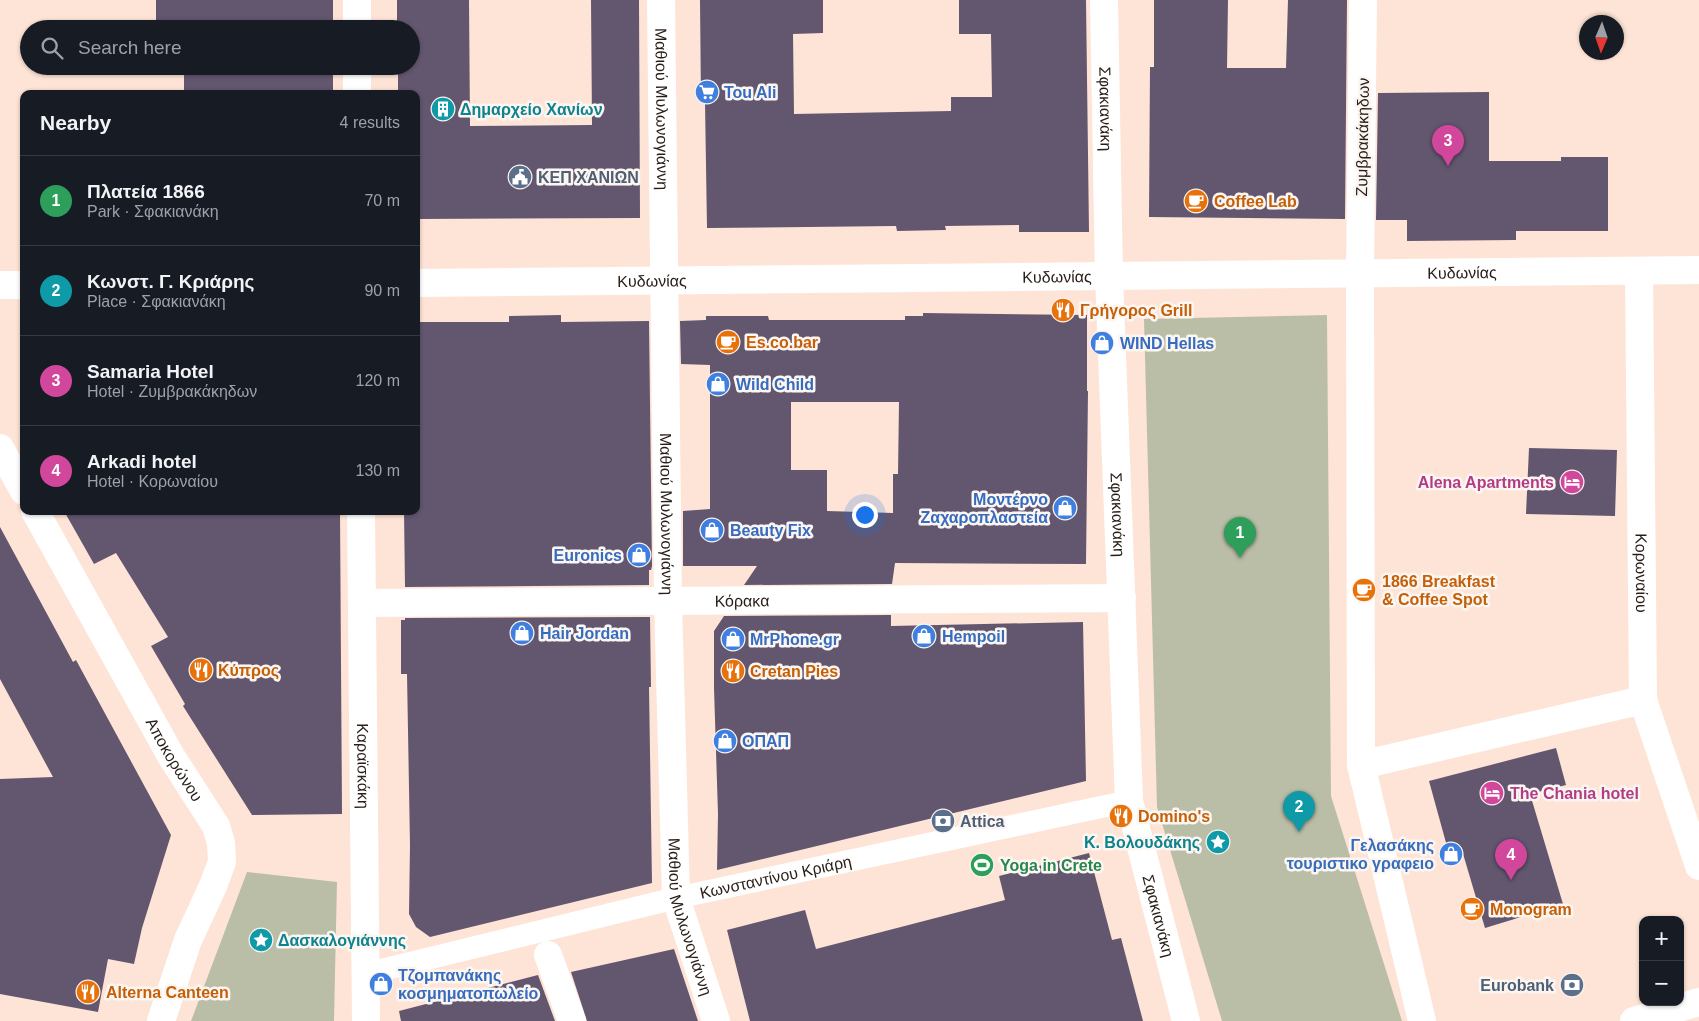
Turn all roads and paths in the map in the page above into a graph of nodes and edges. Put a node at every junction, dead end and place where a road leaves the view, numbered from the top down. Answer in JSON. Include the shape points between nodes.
{"nodes":[{"id":1,"x":356,"y":0,"type":"edge"},
{"id":2,"x":661,"y":0,"type":"edge"},
{"id":3,"x":1104,"y":0,"type":"edge"},
{"id":4,"x":1363,"y":0,"type":"edge"},
{"id":5,"x":357,"y":20,"type":"edge"},
{"id":6,"x":357,"y":75,"type":"edge"},
{"id":7,"x":357,"y":90,"type":"edge"},
{"id":8,"x":1699,"y":270,"type":"edge"},
{"id":9,"x":1639,"y":271,"type":"junction"},
{"id":10,"x":1360,"y":274,"type":"junction"},
{"id":11,"x":1109,"y":276,"type":"junction"},
{"id":12,"x":664,"y":281,"type":"junction"},
{"id":13,"x":420,"y":284,"type":"edge"},
{"id":14,"x":0,"y":285,"type":"edge"},
{"id":15,"x":20,"y":285,"type":"edge"},
{"id":16,"x":0,"y":448,"type":"edge"},
{"id":17,"x":20,"y":484,"type":"edge"},
{"id":18,"x":37,"y":515,"type":"edge"},
{"id":19,"x":361,"y":515,"type":"edge"},
{"id":20,"x":1122,"y":598,"type":"junction"},
{"id":21,"x":668,"y":601,"type":"junction"},
{"id":22,"x":362,"y":603,"type":"junction"},
{"id":23,"x":1643,"y":700,"type":"junction"},
{"id":24,"x":1361,"y":766,"type":"junction"},
{"id":25,"x":1130,"y":801,"type":"junction"},
{"id":26,"x":1699,"y":866,"type":"edge"},
{"id":27,"x":676,"y":898,"type":"junction"},
{"id":28,"x":548,"y":955,"type":"dead end"},
{"id":29,"x":365,"y":974,"type":"junction"},
{"id":30,"x":1699,"y":1002,"type":"edge"},
{"id":31,"x":161,"y":1021,"type":"edge"},
{"id":32,"x":366,"y":1021,"type":"edge"},
{"id":33,"x":572,"y":1021,"type":"edge"},
{"id":34,"x":716,"y":1021,"type":"edge"},
{"id":35,"x":1186,"y":1021,"type":"edge"},
{"id":36,"x":1422,"y":1021,"type":"edge"},
{"id":37,"x":1634,"y":1021,"type":"edge"}],
"edges":[{"from":1,"to":5,"type":"street"},
{"from":2,"to":12,"type":"street","name":"Μαθιού Μυλωνογιάννη"},
{"from":3,"to":11,"type":"street","name":"Σφακιανάκη"},
{"from":4,"to":10,"type":"street","name":"Ζυμβρακάκηδων"},
{"from":6,"to":7,"type":"street"},
{"from":8,"to":9,"type":"street","name":"Κυδωνίας"},
{"from":9,"to":10,"type":"street","name":"Κυδωνίας"},
{"from":9,"to":23,"type":"street","name":"Κορωναίου"},
{"from":10,"to":11,"type":"street","name":"Κυδωνίας"},
{"from":10,"to":24,"type":"street","name":"Ζυμβρακάκηδων"},
{"from":11,"to":12,"type":"street","name":"Κυδωνίας"},
{"from":11,"to":20,"type":"street","name":"Σφακιανάκη"},
{"from":12,"to":13,"type":"street","name":"Κυδωνίας"},
{"from":12,"to":21,"type":"street","name":"Μαθιού Μυλωνογιάννη"},
{"from":14,"to":15,"type":"street"},
{"from":16,"to":17,"type":"street"},
{"from":18,"to":31,"type":"street","name":"Αποκορώνου","via":[[171,756],[210,815],[221,843],[222,862],[188,940]]},
{"from":19,"to":22,"type":"street","name":"Καραϊσκάκη"},
{"from":20,"to":21,"type":"street","name":"Κόρακα"},
{"from":20,"to":25,"type":"street","name":"Σφακιανάκη"},
{"from":21,"to":22,"type":"street","name":"Κόρακα"},
{"from":21,"to":27,"type":"street","name":"Μαθιού Μυλωνογιάννη"},
{"from":22,"to":29,"type":"street","name":"Καραϊσκάκη"},
{"from":23,"to":24,"type":"street"},
{"from":23,"to":26,"type":"street","name":"Κορωναίου"},
{"from":24,"to":36,"type":"street","name":"Ζυμβρακάκηδων"},
{"from":25,"to":27,"type":"lane","name":"Κωνσταντίνου Κριάρη"},
{"from":25,"to":35,"type":"street","name":"Σφακιανάκη"},
{"from":27,"to":29,"type":"lane","name":"Κωνσταντίνου Κριάρη"},
{"from":27,"to":34,"type":"street","name":"Μαθιού Μυλωνογιάννη"},
{"from":28,"to":33,"type":"street"},
{"from":29,"to":32,"type":"street","name":"Καραϊσκάκη"},
{"from":30,"to":37,"type":"street"}]}
